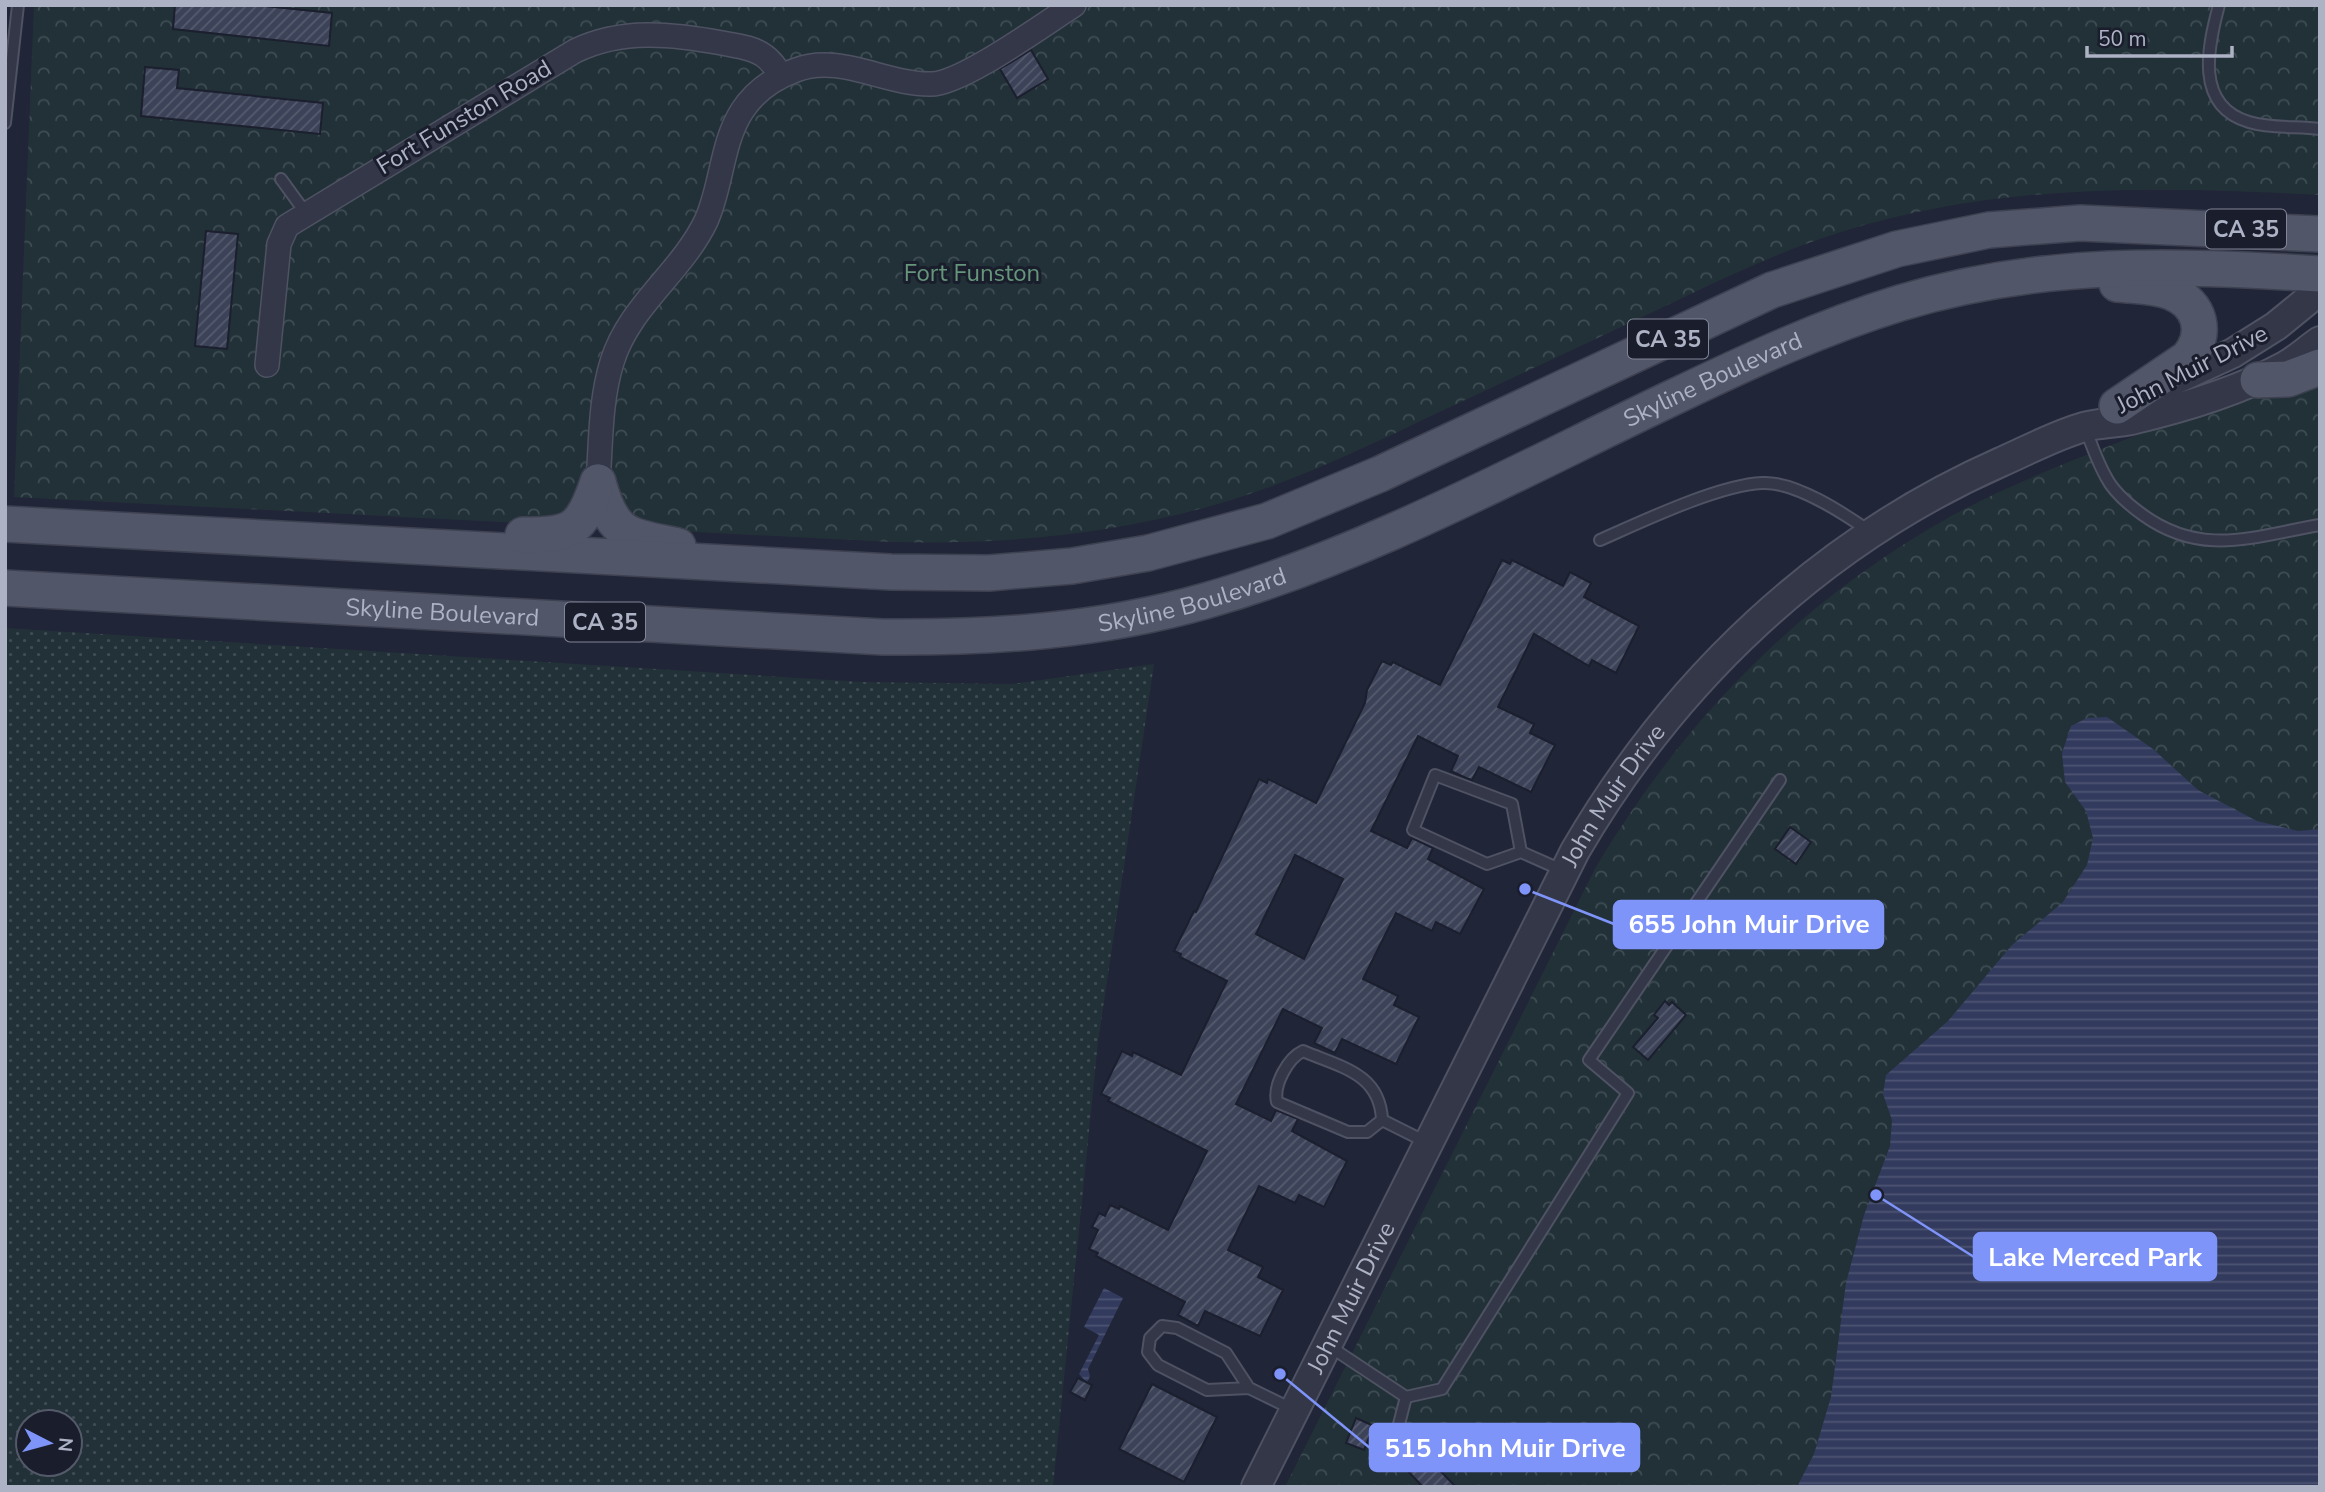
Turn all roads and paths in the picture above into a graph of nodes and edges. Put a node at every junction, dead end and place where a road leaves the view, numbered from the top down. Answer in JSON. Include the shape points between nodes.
{"nodes":[{"id":1,"x":18,"y":5,"type":"edge"},
{"id":2,"x":1074,"y":5,"type":"edge"},
{"id":3,"x":2219,"y":5,"type":"edge"},
{"id":4,"x":781,"y":76,"type":"junction"},
{"id":5,"x":5,"y":123,"type":"edge"},
{"id":6,"x":2320,"y":129,"type":"edge"},
{"id":7,"x":281,"y":179,"type":"dead end"},
{"id":8,"x":305,"y":212,"type":"junction"},
{"id":9,"x":2320,"y":234,"type":"edge"},
{"id":10,"x":2041,"y":274,"type":"junction"},
{"id":11,"x":2320,"y":274,"type":"edge"},
{"id":12,"x":2320,"y":341,"type":"edge"},
{"id":13,"x":267,"y":365,"type":"dead end"},
{"id":14,"x":2320,"y":367,"type":"edge"},
{"id":15,"x":2258,"y":380,"type":"junction"},
{"id":16,"x":2117,"y":406,"type":"junction"},
{"id":17,"x":2085,"y":427,"type":"junction"},
{"id":18,"x":598,"y":482,"type":"junction"},
{"id":19,"x":5,"y":524,"type":"edge"},
{"id":20,"x":2320,"y":525,"type":"edge"},
{"id":21,"x":1871,"y":533,"type":"junction"},
{"id":22,"x":1600,"y":540,"type":"dead end"},
{"id":23,"x":377,"y":545,"type":"junction"},
{"id":24,"x":731,"y":565,"type":"junction"},
{"id":25,"x":5,"y":588,"type":"edge"},
{"id":26,"x":1780,"y":780,"type":"dead end"},
{"id":27,"x":1521,"y":852,"type":"junction"},
{"id":28,"x":1564,"y":871,"type":"junction"},
{"id":29,"x":1381,"y":1120,"type":"junction"},
{"id":30,"x":1428,"y":1143,"type":"junction"},
{"id":31,"x":1327,"y":1345,"type":"junction"},
{"id":32,"x":1250,"y":1388,"type":"junction"},
{"id":33,"x":1406,"y":1397,"type":"junction"},
{"id":34,"x":1294,"y":1410,"type":"junction"},
{"id":35,"x":1389,"y":1462,"type":"dead end"},
{"id":36,"x":1256,"y":1487,"type":"edge"}],
"edges":[{"from":1,"to":5,"type":"lane"},
{"from":2,"to":4,"type":"street","via":[[947,81],[920,84],[816,65]]},
{"from":3,"to":6,"type":"lane","via":[[2207,61],[2210,82],[2230,113],[2251,123]]},
{"from":4,"to":8,"type":"street","name":"Fort Funston Road","via":[[763,55],[746,48],[652,34],[603,40],[575,51]]},
{"from":4,"to":18,"type":"street","via":[[743,109],[729,140],[706,221],[619,342],[603,404]]},
{"from":7,"to":8,"type":"lane"},
{"from":8,"to":13,"type":"street","name":"Fort Funston Road","via":[[287,226],[279,244]]},
{"from":9,"to":24,"type":"main road","number":"CA 35","via":[[2160,225],[2035,225],[1946,237],[1876,254],[1772,290],[1305,507],[1149,553],[1072,566],[978,573]]},
{"from":10,"to":11,"type":"main road","name":"Skyline Boulevard","number":"CA 35","via":[[2170,266]]},
{"from":10,"to":16,"type":"main road","via":[[2160,289],[2180,297],[2194,310],[2201,333],[2195,349],[2178,366]]},
{"from":10,"to":25,"type":"main road","name":"Skyline Boulevard","number":"CA 35","via":[[1958,289],[1848,320],[1327,559],[1203,602],[1078,627],[990,636],[883,637]]},
{"from":11,"to":16,"type":"street","name":"John Muir Drive","via":[[2314,295],[2255,341]]},
{"from":12,"to":15,"type":"street","name":"John Muir Drive"},
{"from":14,"to":15,"type":"main road","via":[[2288,379]]},
{"from":15,"to":17,"type":"street","name":"John Muir Drive","via":[[2155,414]]},
{"from":16,"to":17,"type":"street","name":"John Muir Drive"},
{"from":17,"to":20,"type":"lane","via":[[2112,487],[2135,509],[2179,536],[2222,541]]},
{"from":17,"to":21,"type":"street","name":"John Muir Drive","via":[[1980,471]]},
{"from":18,"to":23,"type":"main road","via":[[587,514],[570,531]]},
{"from":18,"to":24,"type":"main road","via":[[607,511],[625,533]]},
{"from":19,"to":23,"type":"main road","number":"CA 35"},
{"from":21,"to":22,"type":"lane","via":[[1804,493],[1763,482],[1667,511]]},
{"from":21,"to":28,"type":"street","name":"John Muir Drive","via":[[1781,601],[1701,678],[1632,763]]},
{"from":23,"to":24,"type":"main road","number":"CA 35"},
{"from":26,"to":33,"type":"lane","via":[[1589,1060],[1628,1093],[1442,1389]]},
{"from":27,"to":27,"type":"lane","via":[[1511,804],[1435,775],[1413,830],[1487,864]]},
{"from":27,"to":28,"type":"lane"},
{"from":28,"to":30,"type":"street","name":"John Muir Drive"},
{"from":29,"to":29,"type":"lane","via":[[1381,1102],[1373,1086],[1303,1051],[1293,1055],[1275,1092],[1277,1102],[1348,1132],[1367,1132]]},
{"from":29,"to":30,"type":"lane"},
{"from":30,"to":31,"type":"street","name":"John Muir Drive"},
{"from":31,"to":33,"type":"lane"},
{"from":31,"to":34,"type":"street","name":"John Muir Drive"},
{"from":32,"to":32,"type":"lane","via":[[1226,1353],[1177,1328],[1162,1326],[1150,1338],[1152,1360],[1207,1390]]},
{"from":32,"to":34,"type":"lane"},
{"from":33,"to":35,"type":"lane"},
{"from":34,"to":36,"type":"street","name":"John Muir Drive"}]}
